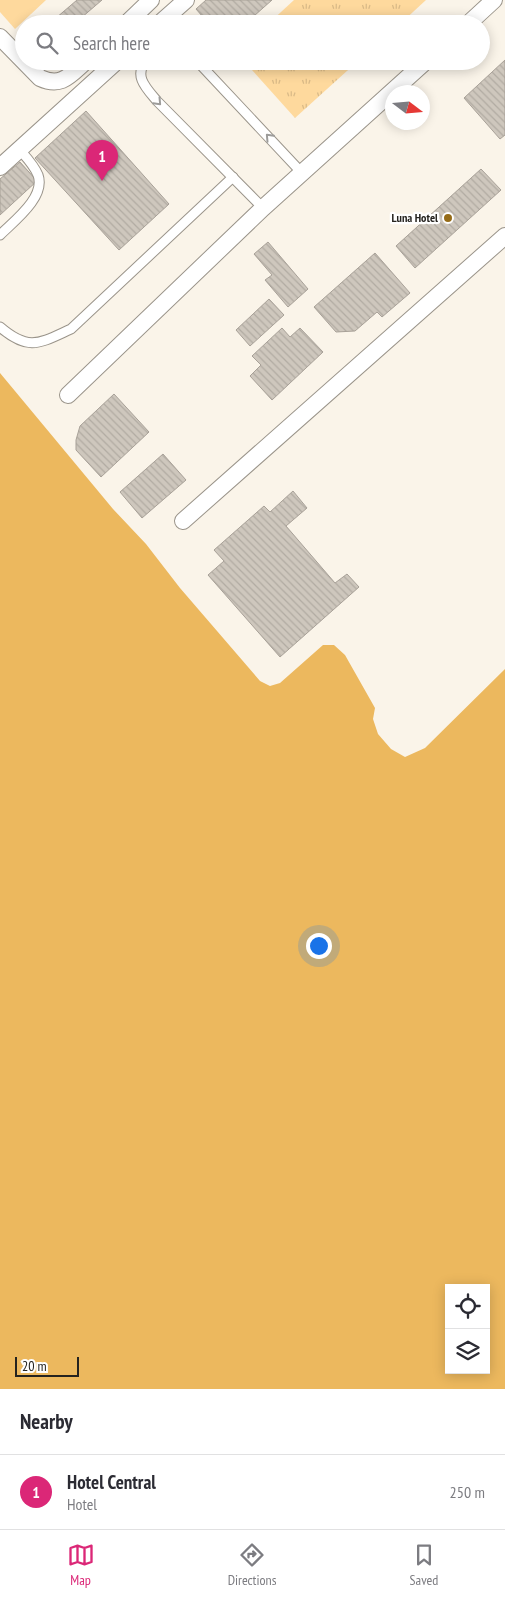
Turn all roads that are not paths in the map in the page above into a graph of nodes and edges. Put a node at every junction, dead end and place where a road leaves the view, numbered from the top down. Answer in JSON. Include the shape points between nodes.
{"nodes":[{"id":1,"x":151,"y":0,"type":"edge"},
{"id":2,"x":155,"y":0,"type":"edge"},
{"id":3,"x":186,"y":0,"type":"edge"},
{"id":4,"x":494,"y":0,"type":"edge"},
{"id":5,"x":135,"y":15,"type":"edge"},
{"id":6,"x":162,"y":15,"type":"edge"},
{"id":7,"x":169,"y":15,"type":"edge"},
{"id":8,"x":478,"y":15,"type":"edge"},
{"id":9,"x":0,"y":36,"type":"edge"},
{"id":10,"x":15,"y":52,"type":"edge"},
{"id":11,"x":32,"y":70,"type":"edge"},
{"id":12,"x":76,"y":70,"type":"edge"},
{"id":13,"x":107,"y":70,"type":"edge"},
{"id":14,"x":141,"y":70,"type":"edge"},
{"id":15,"x":206,"y":70,"type":"edge"},
{"id":16,"x":416,"y":70,"type":"edge"},
{"id":17,"x":19,"y":149,"type":"junction"},
{"id":18,"x":0,"y":167,"type":"edge"},
{"id":19,"x":302,"y":172,"type":"junction"},
{"id":20,"x":232,"y":177,"type":"junction"},
{"id":21,"x":263,"y":208,"type":"junction"},
{"id":22,"x":0,"y":234,"type":"edge"},
{"id":23,"x":505,"y":236,"type":"edge"},
{"id":24,"x":0,"y":327,"type":"edge"},
{"id":25,"x":68,"y":395,"type":"dead end"},
{"id":26,"x":183,"y":521,"type":"dead end"}],
"edges":[{"from":1,"to":5,"type":"street"},
{"from":2,"to":6,"type":"street"},
{"from":3,"to":7,"type":"street"},
{"from":4,"to":8,"type":"street"},
{"from":9,"to":10,"type":"street"},
{"from":11,"to":12,"type":"street","via":[[40,78],[57,83]]},
{"from":13,"to":17,"type":"street"},
{"from":14,"to":20,"type":"lane","one_way":true,"via":[[141,82],[157,101]]},
{"from":19,"to":15,"type":"lane","one_way":true},
{"from":16,"to":19,"type":"street"},
{"from":17,"to":18,"type":"street"},
{"from":17,"to":22,"type":"lane","via":[[39,178],[36,195]]},
{"from":19,"to":21,"type":"street"},
{"from":20,"to":21,"type":"lane"},
{"from":20,"to":24,"type":"lane","via":[[71,329],[40,342],[27,343]]},
{"from":21,"to":25,"type":"street"},
{"from":23,"to":26,"type":"street"}]}
